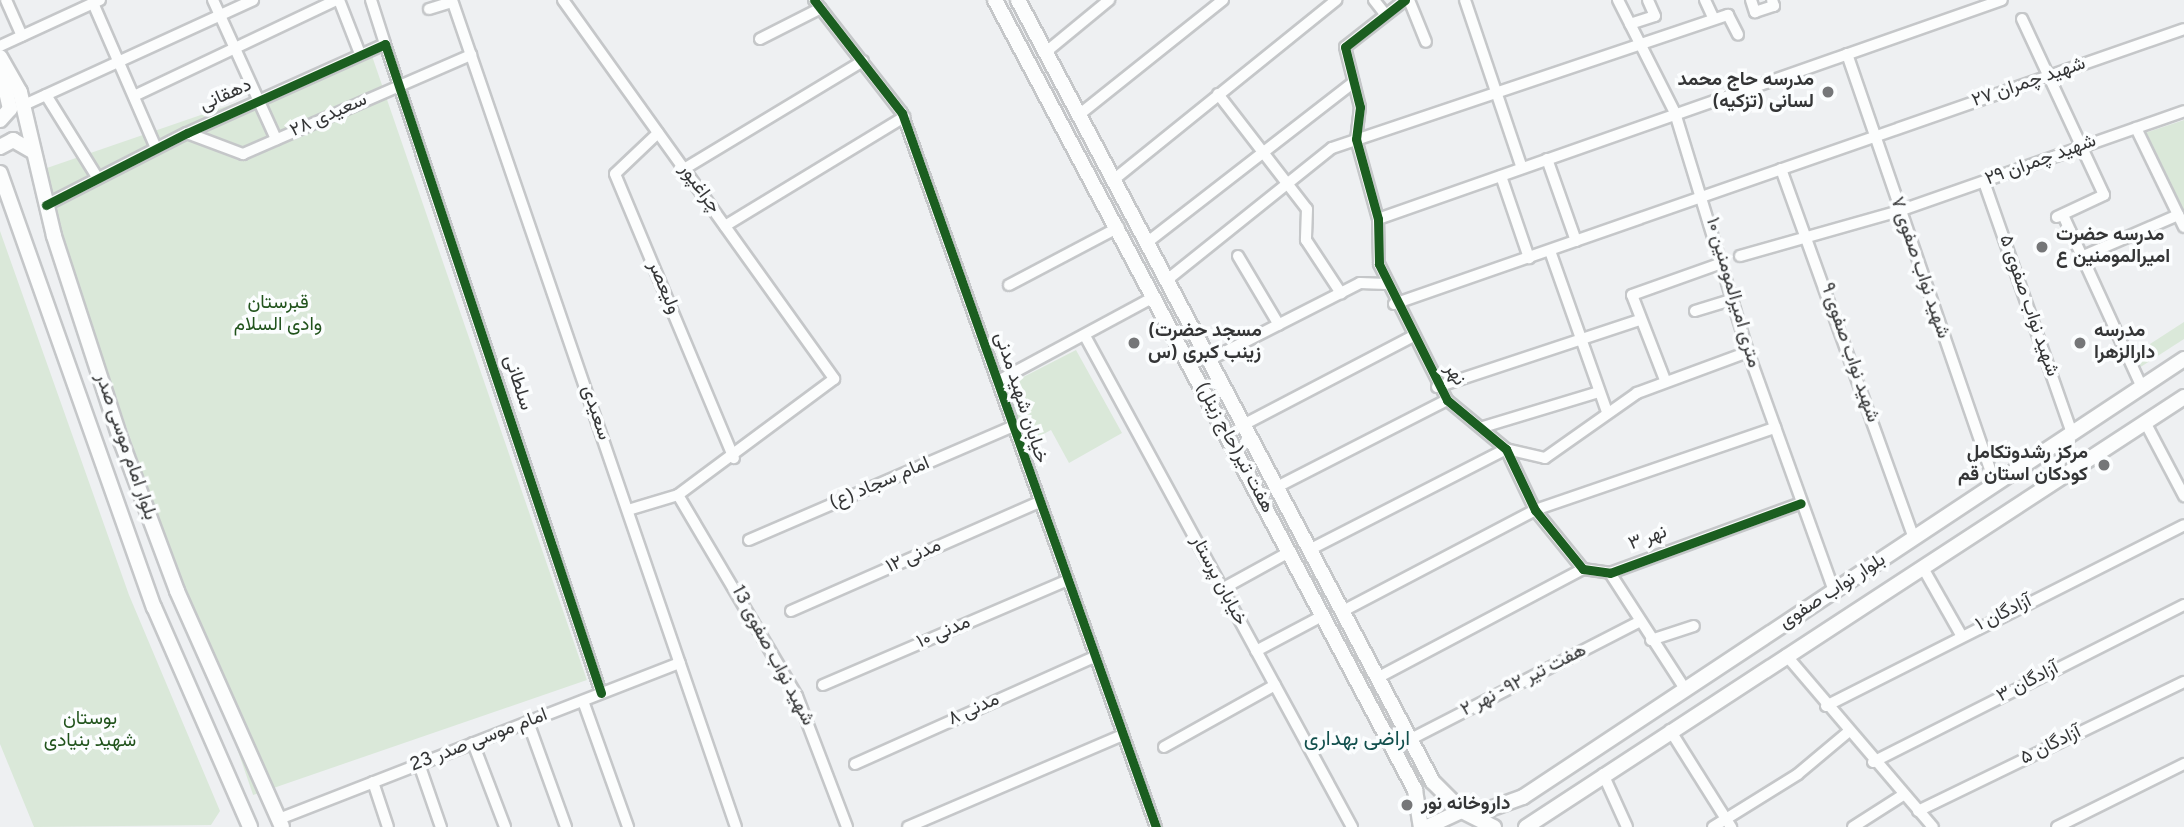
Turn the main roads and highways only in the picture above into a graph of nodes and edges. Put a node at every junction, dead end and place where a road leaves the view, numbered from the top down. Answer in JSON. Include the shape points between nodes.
{"nodes":[{"id":1,"x":995,"y":0,"type":"edge"},
{"id":2,"x":1018,"y":0,"type":"edge"},
{"id":3,"x":0,"y":57,"type":"edge"},
{"id":4,"x":0,"y":65,"type":"edge"},
{"id":5,"x":0,"y":120,"type":"edge"},
{"id":6,"x":0,"y":147,"type":"edge"},
{"id":7,"x":33,"y":152,"type":"junction"},
{"id":8,"x":0,"y":173,"type":"edge"},
{"id":9,"x":2184,"y":359,"type":"edge"},
{"id":10,"x":2183,"y":399,"type":"edge"},
{"id":11,"x":1433,"y":782,"type":"junction"},
{"id":12,"x":1415,"y":790,"type":"junction"},
{"id":13,"x":1522,"y":797,"type":"junction"},
{"id":14,"x":1469,"y":813,"type":"junction"},
{"id":15,"x":1531,"y":822,"type":"edge"},
{"id":16,"x":280,"y":823,"type":"edge"},
{"id":17,"x":250,"y":827,"type":"edge"},
{"id":18,"x":1421,"y":827,"type":"edge"},
{"id":19,"x":1427,"y":827,"type":"edge"},
{"id":20,"x":1494,"y":827,"type":"edge"}],
"edges":[{"from":1,"to":12,"type":"main road","name":"هفت تیر(حاج زینل)"},
{"from":2,"to":11,"type":"main road","name":"هفت تیر(حاج زینل)","via":[[1117,177]]},
{"from":3,"to":7,"type":"main road","name":"بلوار امام موسی صدر","via":[[24,105]]},
{"from":4,"to":5,"type":"main road","via":[[10,109]]},
{"from":6,"to":7,"type":"main road","via":[[22,141]]},
{"from":7,"to":16,"type":"main road","name":"بلوار امام موسی صدر","via":[[46,205],[173,579]]},
{"from":8,"to":17,"type":"main road","name":"بلوار امام موسی صدر","via":[[154,607]]},
{"from":9,"to":13,"type":"main road","name":"بلوار نواب صفوی"},
{"from":10,"to":15,"type":"main road","name":"بلوار نواب صفوی"},
{"from":11,"to":12,"type":"main road","via":[[1428,794]]},
{"from":11,"to":14,"type":"main road","name":"هفت تیر(حاج زینل)"},
{"from":12,"to":18,"type":"main road","name":"هفت تیر(حاج زینل)"},
{"from":13,"to":14,"type":"main road","name":"بلوار نواب صفوی"},
{"from":13,"to":15,"type":"main road","via":[[1520,813]]},
{"from":14,"to":19,"type":"main road","name":"بلوار نواب صفوی"},
{"from":14,"to":20,"type":"main road","name":"هفت تیر(حاج زینل)"}]}
